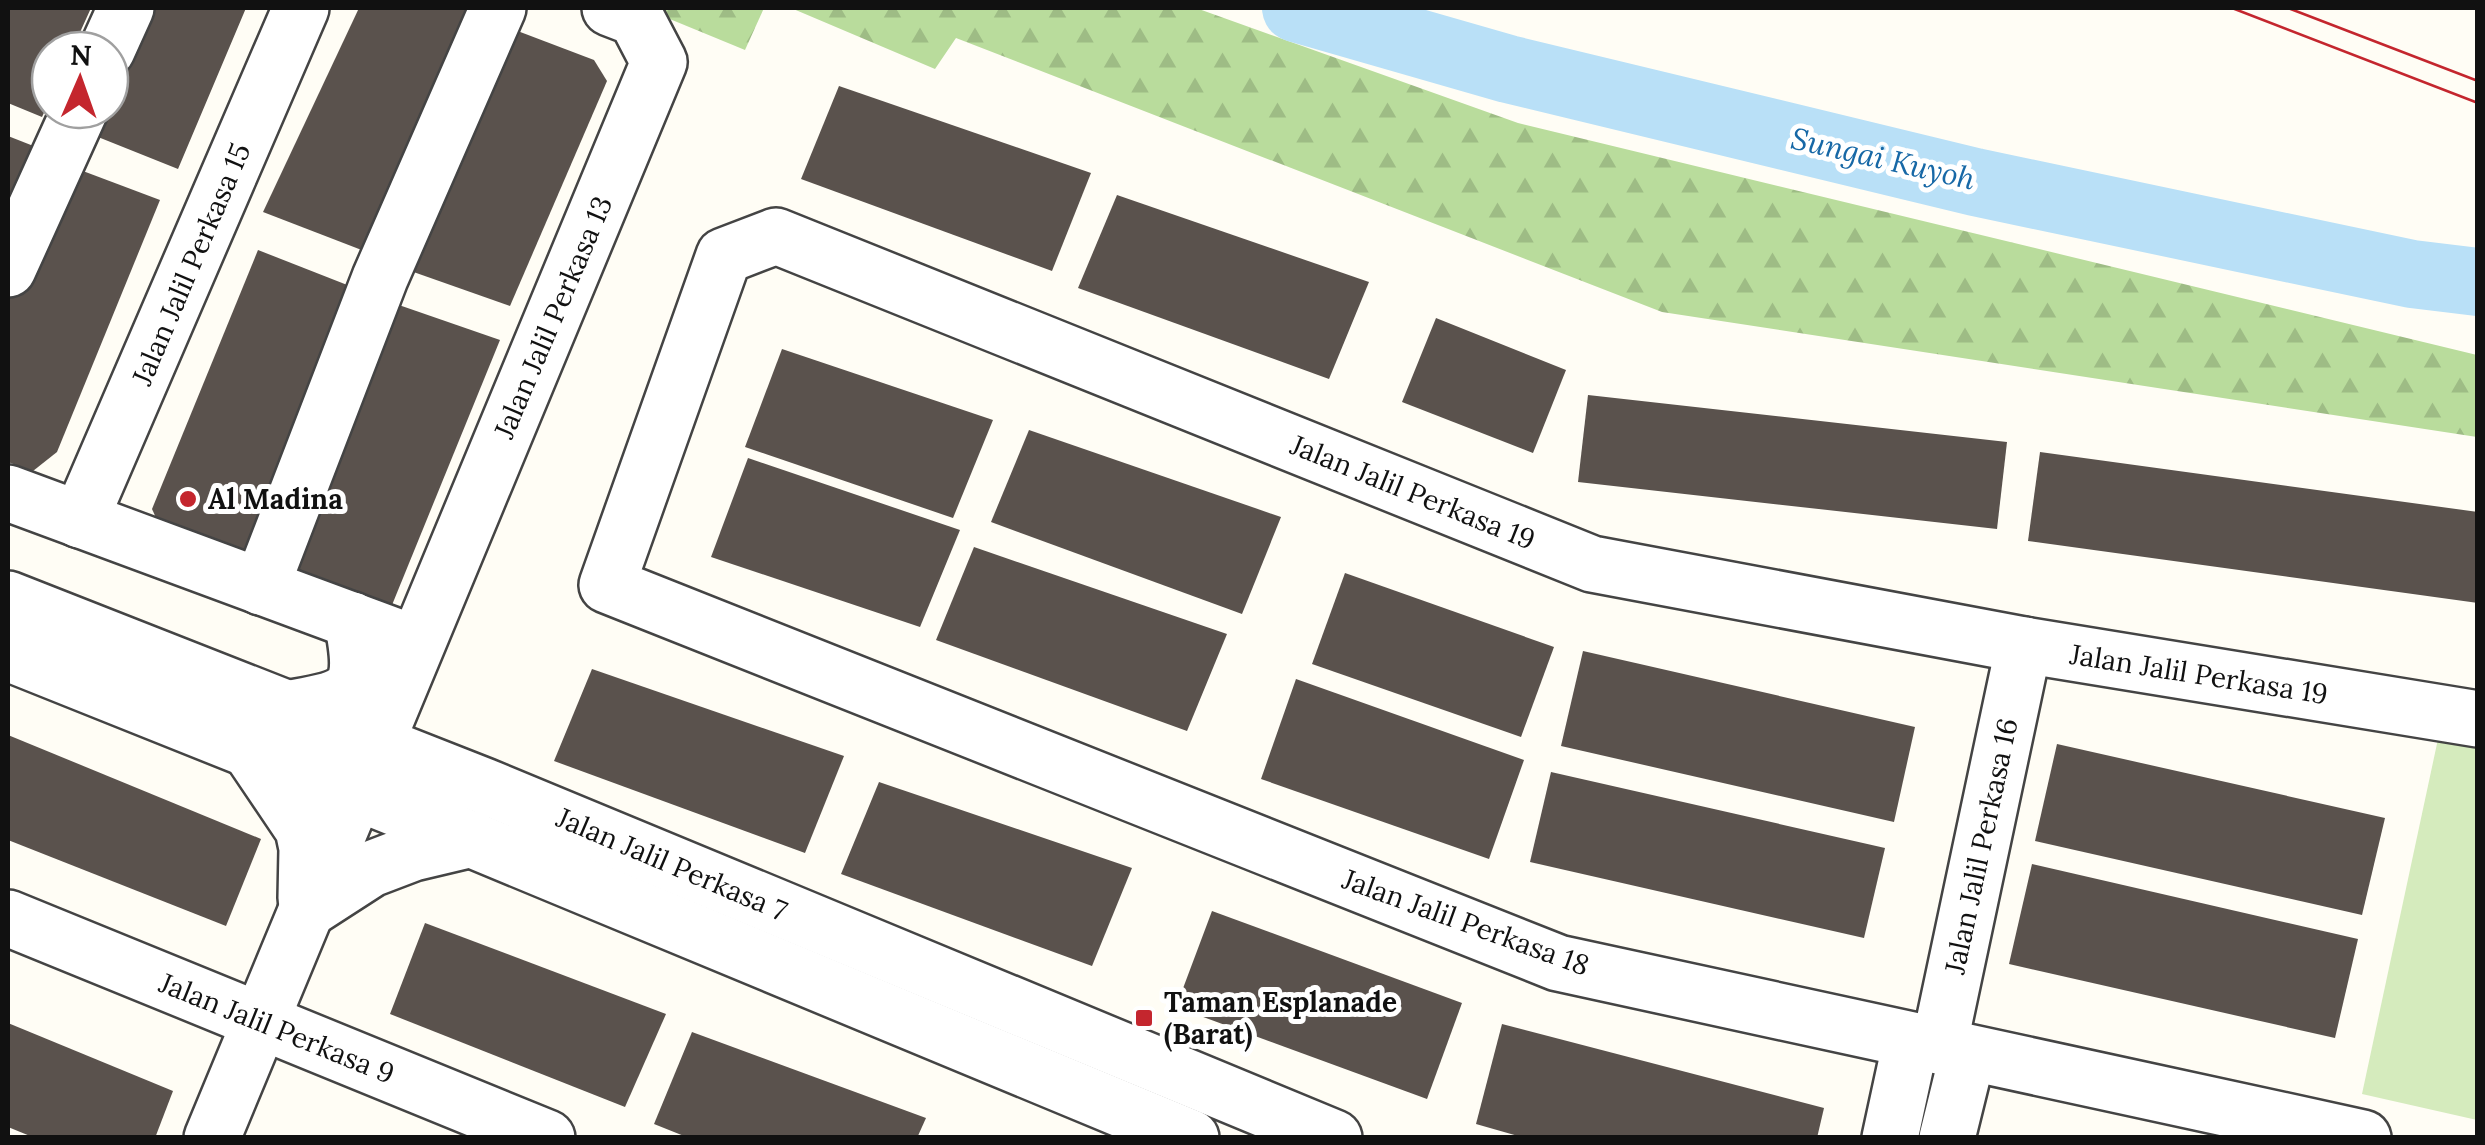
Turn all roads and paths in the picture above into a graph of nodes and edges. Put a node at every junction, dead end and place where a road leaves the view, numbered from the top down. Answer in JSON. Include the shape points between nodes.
{"nodes":[{"id":1,"x":301,"y":8,"type":"edge"},
{"id":2,"x":498,"y":8,"type":"edge"},
{"id":3,"x":610,"y":8,"type":"edge"},
{"id":4,"x":71,"y":130,"type":"edge"},
{"id":5,"x":8,"y":270,"type":"edge"},
{"id":6,"x":8,"y":493,"type":"edge"},
{"id":7,"x":80,"y":520,"type":"junction"},
{"id":8,"x":607,"y":585,"type":"joint"},
{"id":9,"x":261,"y":587,"type":"junction"},
{"id":10,"x":8,"y":599,"type":"edge"},
{"id":11,"x":352,"y":620,"type":"junction"},
{"id":12,"x":2024,"y":645,"type":"junction"},
{"id":13,"x":8,"y":653,"type":"edge"},
{"id":14,"x":410,"y":658,"type":"junction"},
{"id":15,"x":286,"y":709,"type":"junction"},
{"id":16,"x":2478,"y":720,"type":"edge"},
{"id":17,"x":249,"y":749,"type":"junction"},
{"id":18,"x":365,"y":767,"type":"junction"},
{"id":19,"x":484,"y":786,"type":"junction"},
{"id":20,"x":472,"y":839,"type":"junction"},
{"id":21,"x":306,"y":911,"type":"junction"},
{"id":22,"x":8,"y":918,"type":"edge"},
{"id":23,"x":260,"y":1021,"type":"junction"},
{"id":24,"x":1939,"y":1047,"type":"junction"},
{"id":25,"x":212,"y":1138,"type":"edge"},
{"id":26,"x":547,"y":1138,"type":"edge"},
{"id":27,"x":1191,"y":1138,"type":"edge"},
{"id":28,"x":1334,"y":1138,"type":"edge"},
{"id":29,"x":1890,"y":1138,"type":"edge"},
{"id":30,"x":1946,"y":1138,"type":"edge"},
{"id":31,"x":2363,"y":1138,"type":"edge"}],
"edges":[{"from":1,"to":7,"type":"street","name":"Jalan Jalil Perkasa 15"},
{"from":2,"to":9,"type":"street","via":[[380,278]]},
{"from":3,"to":14,"type":"street","name":"Jalan Jalil Perkasa 13","via":[[636,18],[659,62]]},
{"from":4,"to":5,"type":"street"},
{"from":6,"to":7,"type":"street"},
{"from":7,"to":9,"type":"street"},
{"from":8,"to":12,"type":"street","name":"Jalan Jalil Perkasa 19","via":[[724,256],[776,236],[1592,564]]},
{"from":8,"to":24,"type":"street","name":"Jalan Jalil Perkasa 18","via":[[1558,963]]},
{"from":9,"to":11,"type":"street"},
{"from":10,"to":15,"type":"street","name":"Jalan Jalil Perkasa 7"},
{"from":11,"to":14,"type":"street"},
{"from":11,"to":15,"type":"street","via":[[360,658],[355,683],[331,702]]},
{"from":12,"to":16,"type":"street","name":"Jalan Jalil Perkasa 19"},
{"from":12,"to":24,"type":"street","name":"Jalan Jalil Perkasa 16"},
{"from":13,"to":17,"type":"street","name":"Jalan Jalil Perkasa 7"},
{"from":14,"to":18,"type":"street","name":"Jalan Jalil Perkasa 13"},
{"from":14,"to":19,"type":"street","via":[[437,742]]},
{"from":15,"to":18,"type":"street","name":"Jalan Jalil Perkasa 7"},
{"from":17,"to":18,"type":"street","name":"Jalan Jalil Perkasa 7"},
{"from":17,"to":21,"type":"street","via":[[303,829]]},
{"from":18,"to":19,"type":"street","name":"Jalan Jalil Perkasa 7"},
{"from":18,"to":20,"type":"street","name":"Jalan Jalil Perkasa 7"},
{"from":18,"to":21,"type":"street","name":"Jalan Jalil Perkasa 13"},
{"from":19,"to":28,"type":"street","name":"Jalan Jalil Perkasa 7"},
{"from":20,"to":21,"type":"street","via":[[371,869]]},
{"from":20,"to":27,"type":"street","name":"Jalan Jalil Perkasa 7"},
{"from":21,"to":23,"type":"street","name":"Jalan Jalil Perkasa 13"},
{"from":22,"to":23,"type":"street","name":"Jalan Jalil Perkasa 9"},
{"from":23,"to":25,"type":"street","name":"Jalan Jalil Perkasa 13"},
{"from":23,"to":26,"type":"street","name":"Jalan Jalil Perkasa 9"},
{"from":24,"to":29,"type":"street","name":"Jalan Jalil Perkasa 16"},
{"from":24,"to":30,"type":"street","name":"Jalan Jalil Perkasa 16"},
{"from":24,"to":31,"type":"street","name":"Jalan Jalil Perkasa 18"}]}
